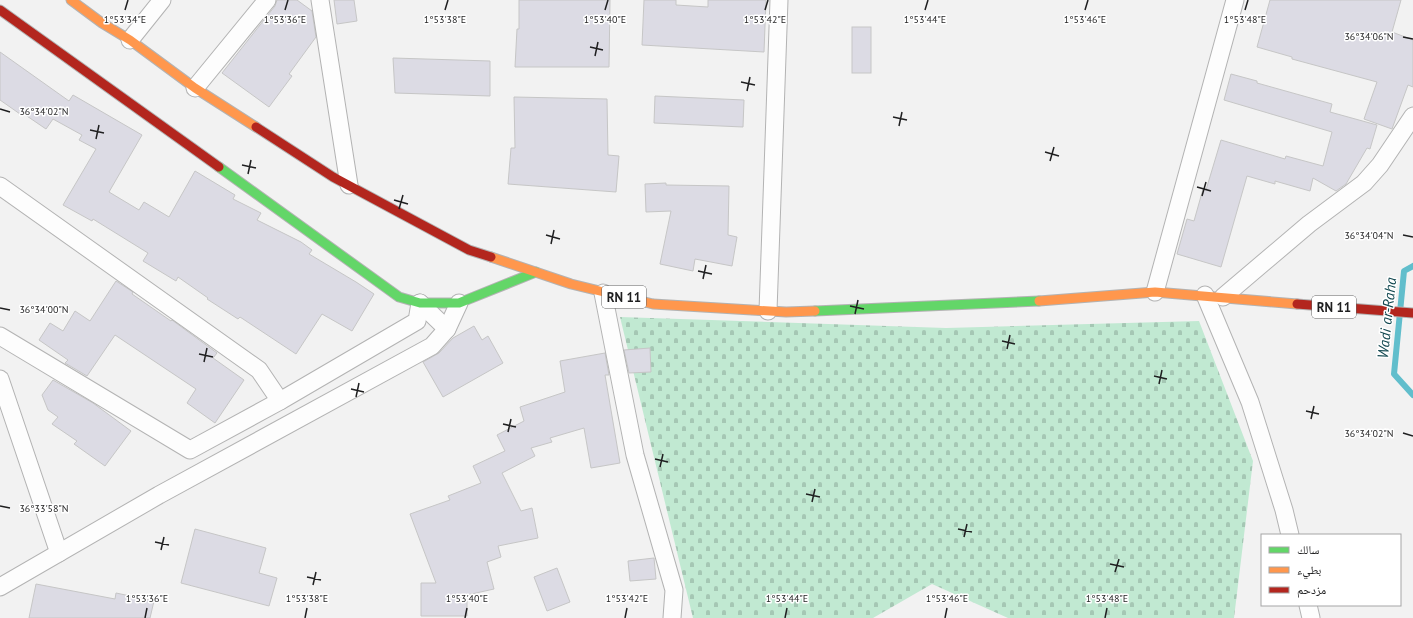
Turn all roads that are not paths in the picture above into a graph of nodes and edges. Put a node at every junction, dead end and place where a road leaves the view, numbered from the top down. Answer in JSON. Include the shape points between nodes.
{"nodes":[{"id":1,"x":71,"y":0,"type":"edge"},
{"id":2,"x":162,"y":0,"type":"edge"},
{"id":3,"x":267,"y":0,"type":"edge"},
{"id":4,"x":320,"y":0,"type":"edge"},
{"id":5,"x":779,"y":0,"type":"edge"},
{"id":6,"x":1235,"y":0,"type":"edge"},
{"id":7,"x":0,"y":10,"type":"edge"},
{"id":8,"x":130,"y":40,"type":"junction"},
{"id":9,"x":195,"y":88,"type":"junction"},
{"id":10,"x":1413,"y":116,"type":"edge"},
{"id":11,"x":0,"y":186,"type":"edge"},
{"id":12,"x":349,"y":186,"type":"junction"},
{"id":13,"x":536,"y":272,"type":"junction"},
{"id":14,"x":1155,"y":292,"type":"junction"},
{"id":15,"x":603,"y":293,"type":"junction"},
{"id":16,"x":1204,"y":296,"type":"junction"},
{"id":17,"x":1223,"y":297,"type":"junction"},
{"id":18,"x":420,"y":303,"type":"junction"},
{"id":19,"x":459,"y":303,"type":"junction"},
{"id":20,"x":768,"y":311,"type":"junction"},
{"id":21,"x":1413,"y":314,"type":"edge"},
{"id":22,"x":447,"y":329,"type":"junction"},
{"id":23,"x":0,"y":336,"type":"edge"},
{"id":24,"x":0,"y":380,"type":"edge"},
{"id":25,"x":280,"y":401,"type":"junction"},
{"id":26,"x":1290,"y":534,"type":"edge"},
{"id":27,"x":59,"y":553,"type":"junction"},
{"id":28,"x":1,"y":581,"type":"edge"},
{"id":29,"x":1308,"y":606,"type":"edge"},
{"id":30,"x":672,"y":618,"type":"edge"},
{"id":31,"x":1311,"y":618,"type":"edge"}],
"edges":[{"from":1,"to":8,"type":"main road","number":"RN 11"},
{"from":2,"to":8,"type":"street"},
{"from":3,"to":9,"type":"street"},
{"from":4,"to":12,"type":"street"},
{"from":5,"to":20,"type":"street"},
{"from":6,"to":14,"type":"street"},
{"from":7,"to":18,"type":"main road","via":[[399,297]]},
{"from":8,"to":9,"type":"main road","number":"RN 11"},
{"from":9,"to":12,"type":"main road","number":"RN 11"},
{"from":10,"to":17,"type":"street","via":[[1380,165],[1364,183],[1309,224]]},
{"from":11,"to":25,"type":"street","via":[[260,370]]},
{"from":12,"to":13,"type":"main road","number":"RN 11","via":[[469,250]]},
{"from":13,"to":15,"type":"main road","number":"RN 11"},
{"from":13,"to":19,"type":"main road"},
{"from":14,"to":16,"type":"main road","number":"RN 11"},
{"from":14,"to":20,"type":"main road","number":"RN 11","via":[[1031,301]]},
{"from":15,"to":20,"type":"main road","number":"RN 11","via":[[653,304]]},
{"from":15,"to":30,"type":"street","via":[[635,455],[674,590]]},
{"from":16,"to":17,"type":"main road","number":"RN 11"},
{"from":16,"to":26,"type":"street","via":[[1250,402]]},
{"from":17,"to":21,"type":"main road","number":"RN 11"},
{"from":18,"to":19,"type":"main road"},
{"from":18,"to":22,"type":"street"},
{"from":18,"to":25,"type":"street","via":[[417,321]]},
{"from":19,"to":22,"type":"street"},
{"from":22,"to":27,"type":"street","via":[[432,346],[159,495]]},
{"from":23,"to":25,"type":"street","via":[[190,450]]},
{"from":24,"to":27,"type":"street"},
{"from":27,"to":28,"type":"street"},
{"from":29,"to":31,"type":"street"}]}
